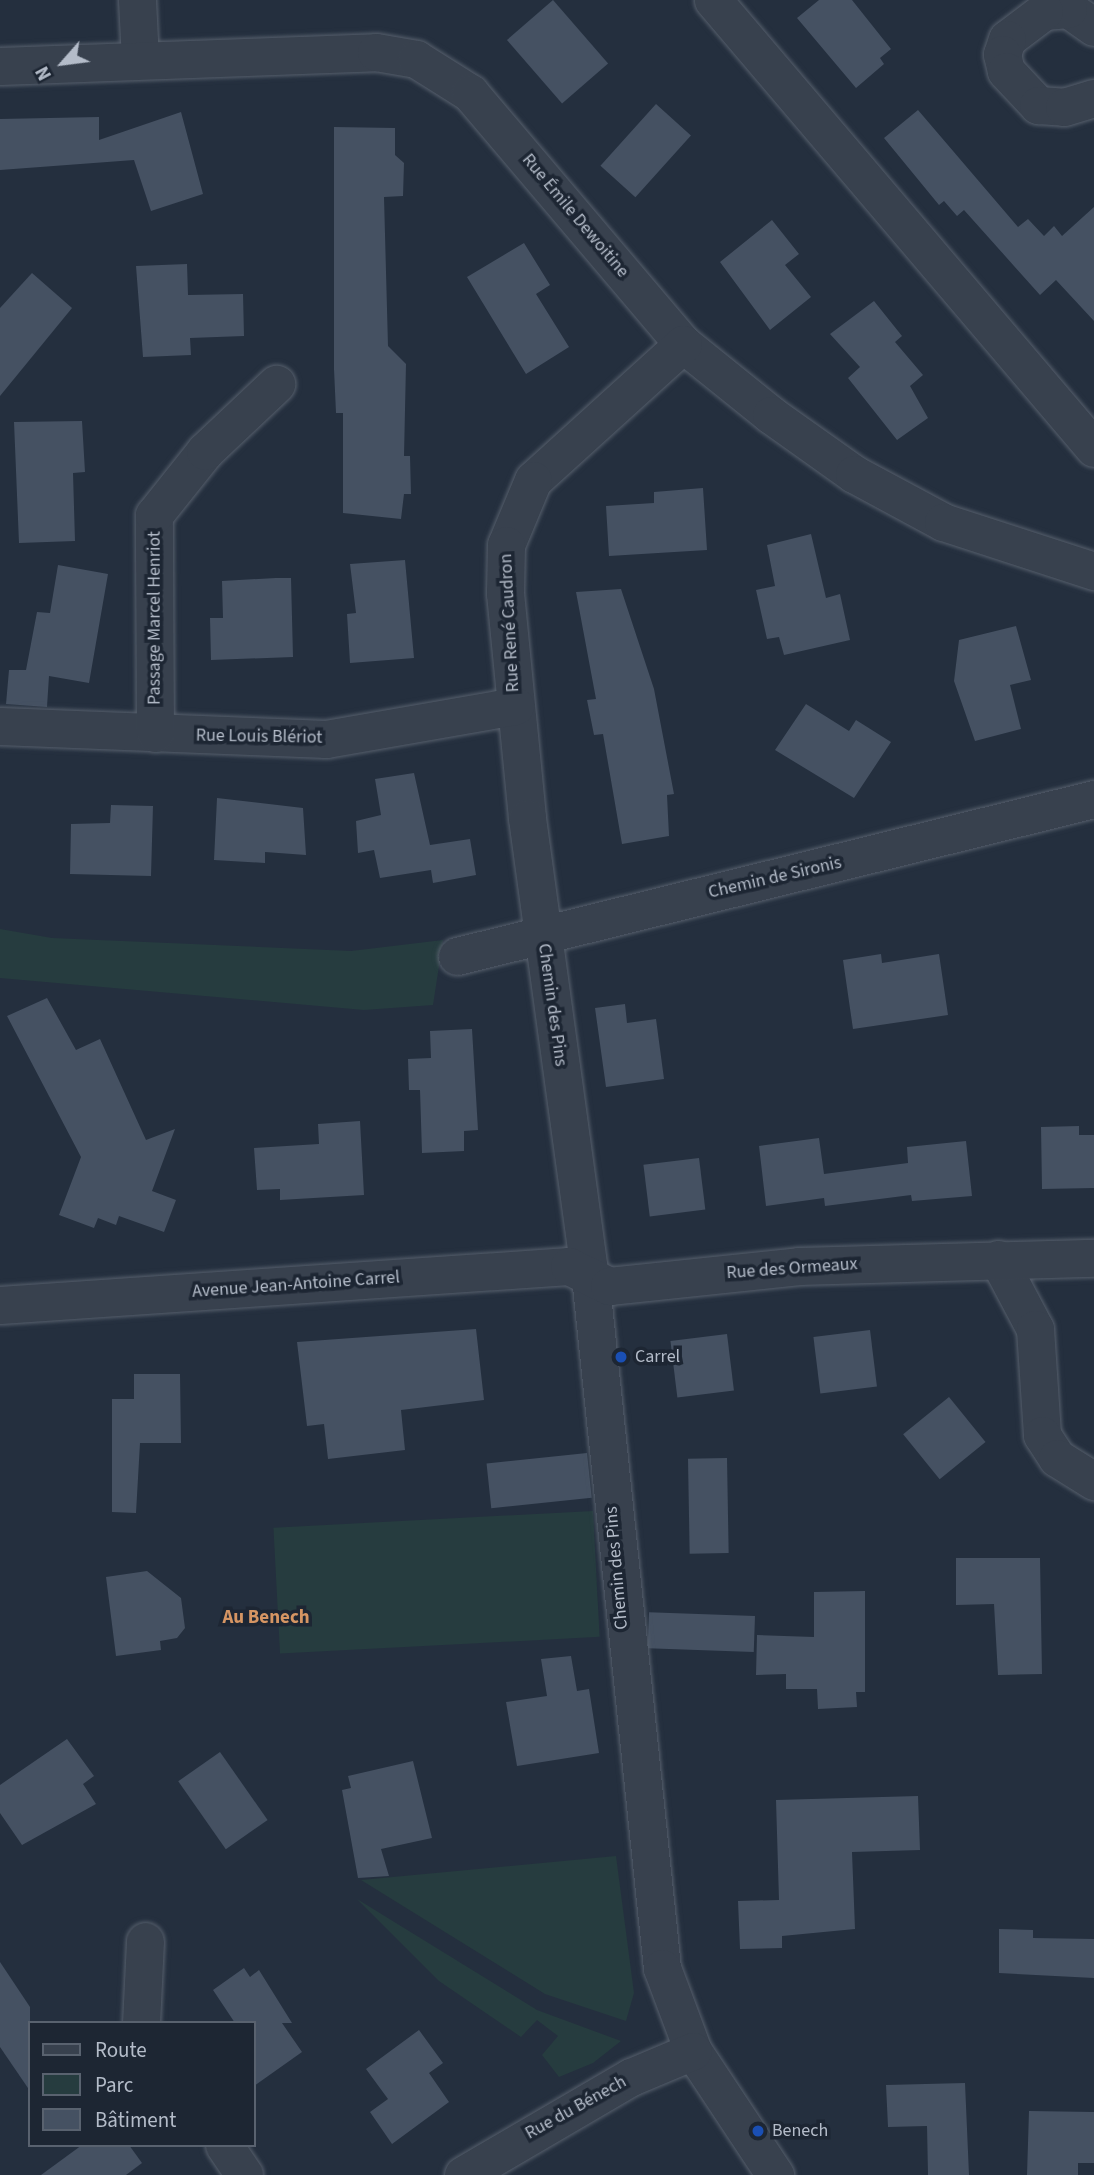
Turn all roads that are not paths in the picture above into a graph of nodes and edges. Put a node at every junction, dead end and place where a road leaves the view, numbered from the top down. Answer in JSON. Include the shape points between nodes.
{"nodes":[{"id":1,"x":137,"y":0,"type":"edge"},
{"id":2,"x":713,"y":0,"type":"edge"},
{"id":3,"x":1094,"y":27,"type":"edge"},
{"id":4,"x":140,"y":60,"type":"junction"},
{"id":5,"x":0,"y":66,"type":"edge"},
{"id":6,"x":1094,"y":98,"type":"edge"},
{"id":7,"x":683,"y":344,"type":"junction"},
{"id":8,"x":276,"y":384,"type":"dead end"},
{"id":9,"x":1094,"y":448,"type":"edge"},
{"id":10,"x":1094,"y":571,"type":"edge"},
{"id":11,"x":515,"y":706,"type":"junction"},
{"id":12,"x":0,"y":726,"type":"edge"},
{"id":13,"x":155,"y":733,"type":"junction"},
{"id":14,"x":1094,"y":799,"type":"edge"},
{"id":15,"x":542,"y":932,"type":"junction"},
{"id":16,"x":457,"y":956,"type":"dead end"},
{"id":17,"x":1094,"y":1258,"type":"edge"},
{"id":18,"x":998,"y":1259,"type":"junction"},
{"id":19,"x":590,"y":1276,"type":"junction"},
{"id":20,"x":0,"y":1305,"type":"edge"},
{"id":21,"x":1094,"y":1481,"type":"edge"},
{"id":22,"x":145,"y":1941,"type":"dead end"},
{"id":23,"x":141,"y":2021,"type":"edge"},
{"id":24,"x":693,"y":2050,"type":"junction"},
{"id":25,"x":225,"y":2147,"type":"edge"},
{"id":26,"x":244,"y":2175,"type":"edge"},
{"id":27,"x":463,"y":2175,"type":"edge"},
{"id":28,"x":775,"y":2175,"type":"edge"}],
"edges":[{"from":1,"to":4,"type":"street"},
{"from":2,"to":9,"type":"street"},
{"from":3,"to":6,"type":"street","via":[[1068,9],[1044,11],[1007,39],[1002,54],[1006,71],[1038,105],[1064,107]]},
{"from":4,"to":5,"type":"street","name":"Rue Émile Dewoitine"},
{"from":4,"to":7,"type":"street","name":"Rue Émile Dewoitine","via":[[376,52],[416,59],[447,75],[470,93]]},
{"from":7,"to":10,"type":"street","name":"Rue Émile Dewoitine","via":[[854,474],[943,522]]},
{"from":7,"to":11,"type":"street","name":"Rue René Caudron","via":[[556,453],[515,510],[505,593]]},
{"from":8,"to":13,"type":"street","name":"Passage Marcel Henriot","via":[[205,452],[154,515]]},
{"from":11,"to":13,"type":"street","name":"Rue Louis Blériot","via":[[326,739]]},
{"from":11,"to":15,"type":"street","name":"Rue René Caudron"},
{"from":12,"to":13,"type":"street","name":"Rue Louis Blériot"},
{"from":14,"to":15,"type":"street","name":"Chemin de Sironis"},
{"from":15,"to":16,"type":"street","name":"Chemin de Sironis"},
{"from":15,"to":19,"type":"street","name":"Chemin des Pins"},
{"from":17,"to":18,"type":"street","name":"Rue des Ormeaux"},
{"from":18,"to":19,"type":"street","name":"Rue des Ormeaux","via":[[799,1266],[609,1286]]},
{"from":18,"to":21,"type":"street","via":[[1035,1329],[1042,1435],[1057,1458]]},
{"from":19,"to":20,"type":"street","name":"Avenue Jean-Antoine Carrel","via":[[569,1266]]},
{"from":19,"to":24,"type":"street","name":"Chemin des Pins","via":[[662,1968]]},
{"from":22,"to":23,"type":"street"},
{"from":24,"to":27,"type":"street","name":"Rue du Bénech","via":[[631,2077]]},
{"from":24,"to":28,"type":"street","name":"Chemin des Pins"},
{"from":25,"to":26,"type":"street"}]}
